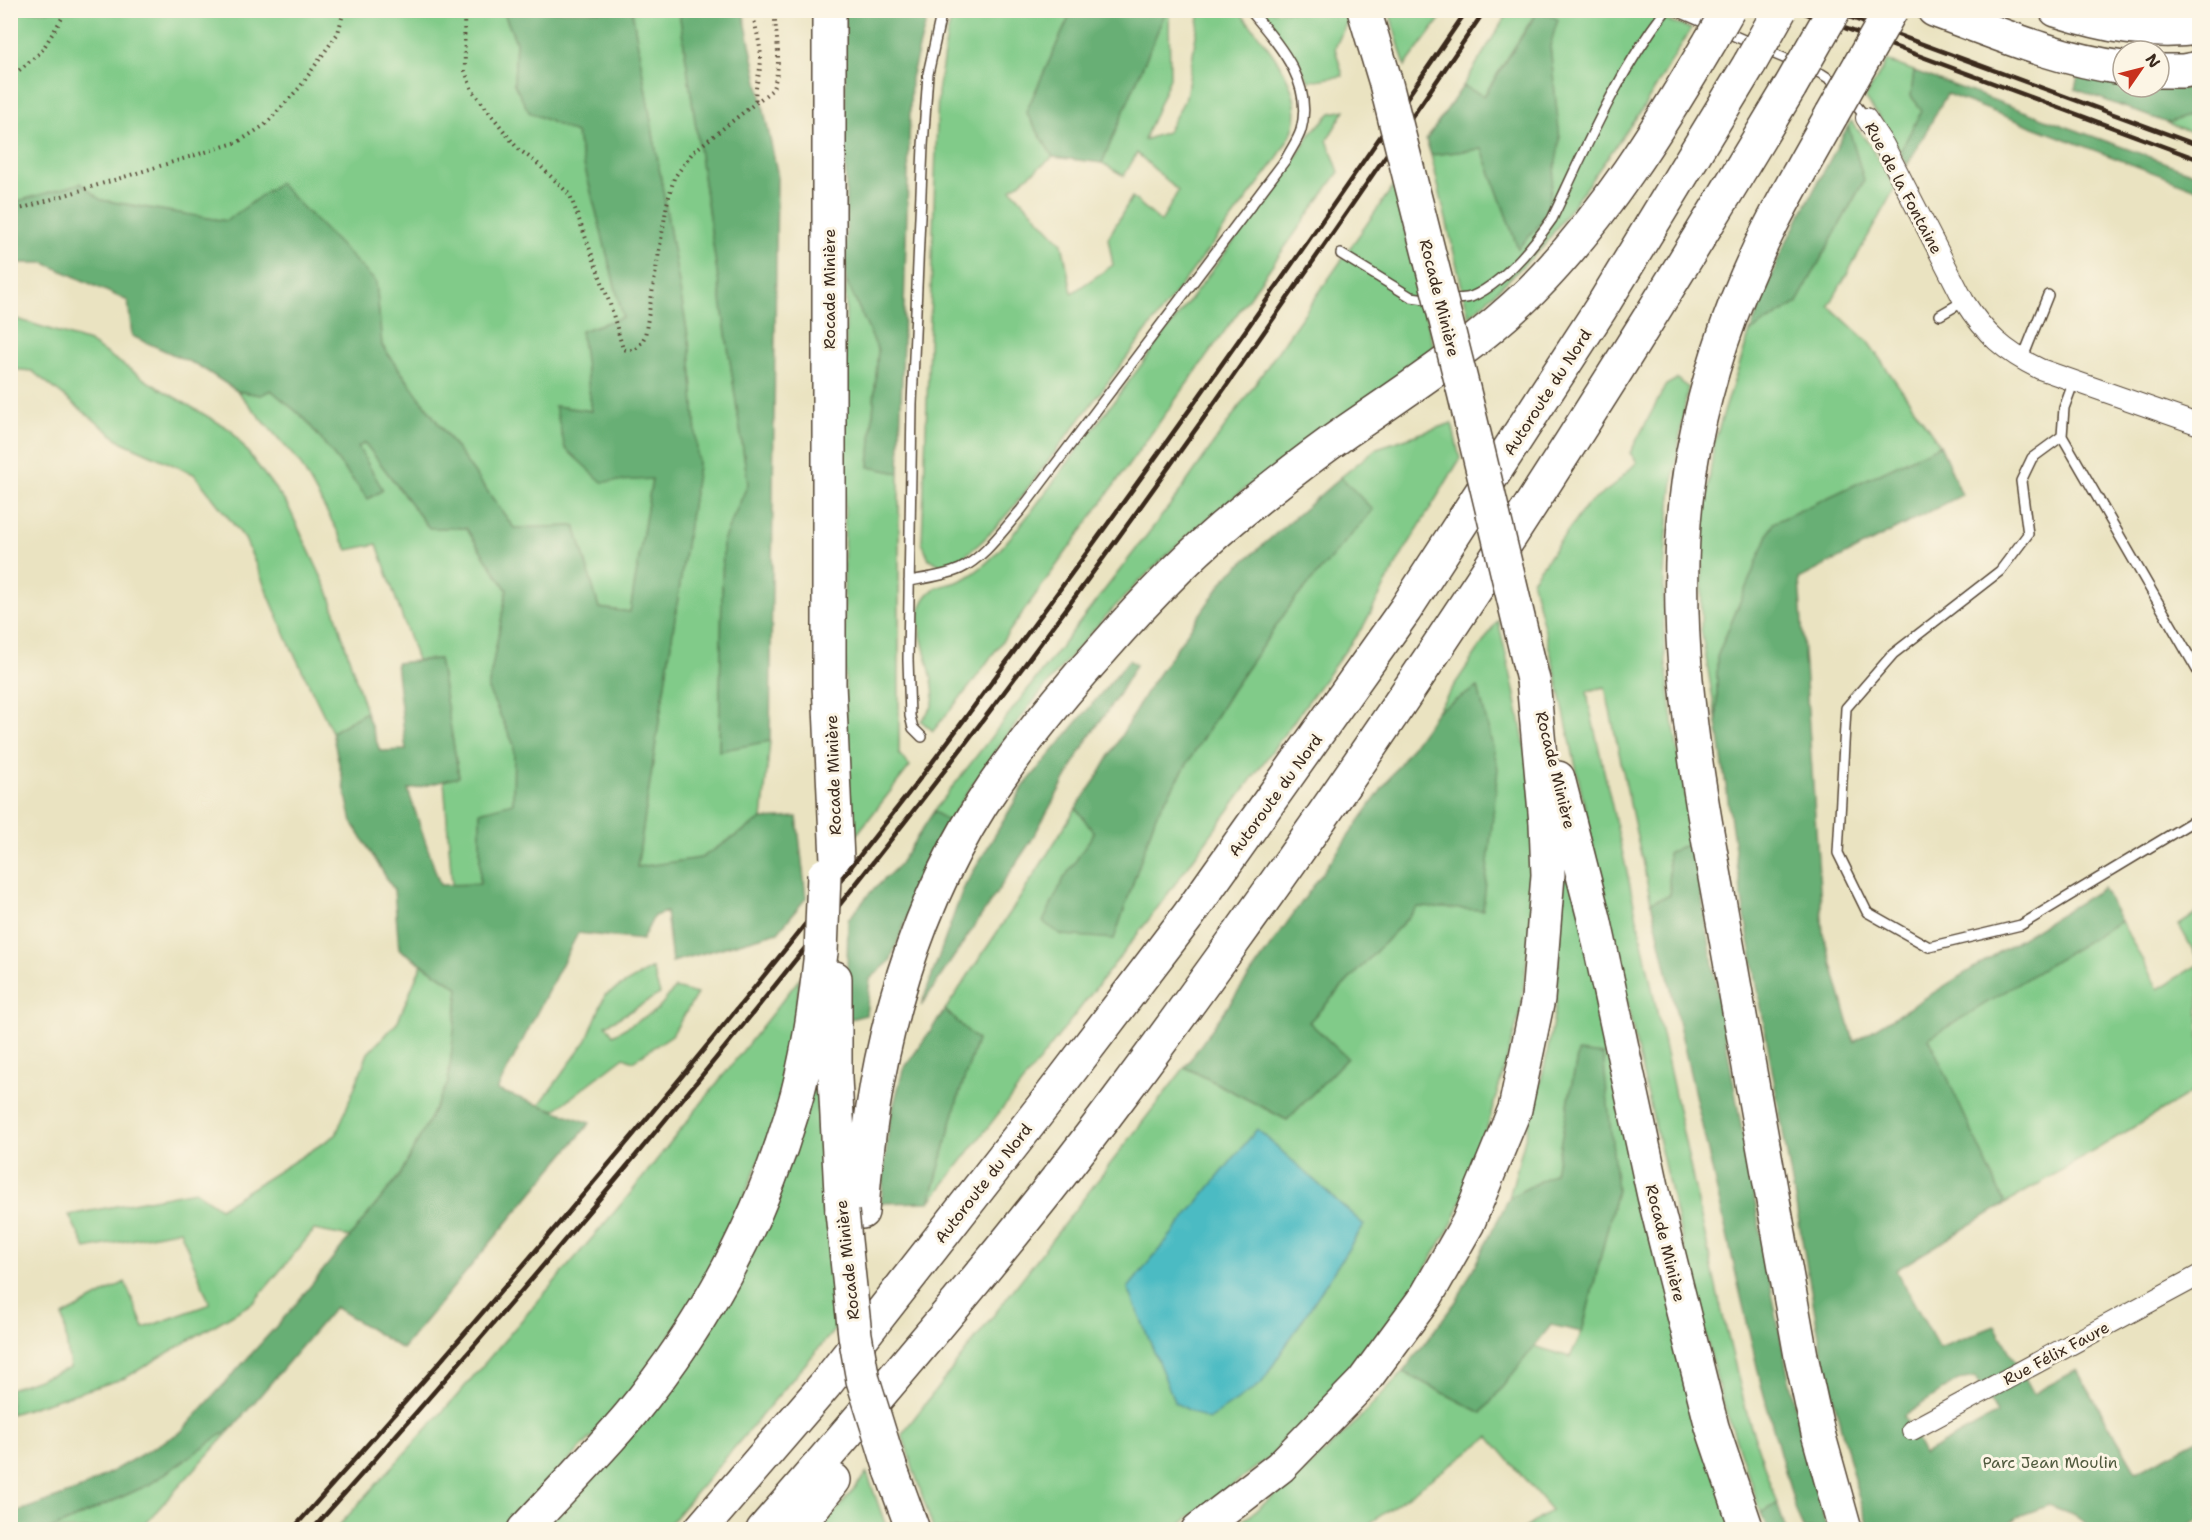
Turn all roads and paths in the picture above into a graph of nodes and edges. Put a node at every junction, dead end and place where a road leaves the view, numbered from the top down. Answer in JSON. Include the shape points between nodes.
{"nodes":[{"id":1,"x":67,"y":10,"type":"edge"},
{"id":2,"x":344,"y":10,"type":"edge"},
{"id":3,"x":464,"y":10,"type":"edge"},
{"id":4,"x":752,"y":10,"type":"edge"},
{"id":5,"x":774,"y":10,"type":"edge"},
{"id":6,"x":829,"y":10,"type":"edge"},
{"id":7,"x":942,"y":10,"type":"edge"},
{"id":8,"x":1250,"y":10,"type":"edge"},
{"id":9,"x":1364,"y":10,"type":"edge"},
{"id":10,"x":1666,"y":10,"type":"edge"},
{"id":11,"x":1675,"y":10,"type":"edge"},
{"id":12,"x":1728,"y":10,"type":"edge"},
{"id":13,"x":1780,"y":10,"type":"edge"},
{"id":14,"x":1834,"y":10,"type":"edge"},
{"id":15,"x":1891,"y":10,"type":"edge"},
{"id":16,"x":1934,"y":10,"type":"edge"},
{"id":17,"x":2056,"y":10,"type":"edge"},
{"id":18,"x":2199,"y":28,"type":"edge"},
{"id":19,"x":2111,"y":66,"type":"edge"},
{"id":20,"x":2199,"y":68,"type":"edge"},
{"id":21,"x":2171,"y":70,"type":"edge"},
{"id":22,"x":10,"y":78,"type":"edge"},
{"id":23,"x":756,"y":104,"type":"junction"},
{"id":24,"x":1866,"y":118,"type":"joint"},
{"id":25,"x":10,"y":210,"type":"edge"},
{"id":26,"x":1341,"y":254,"type":"dead end"},
{"id":27,"x":2048,"y":295,"type":"dead end"},
{"id":28,"x":1964,"y":301,"type":"junction"},
{"id":29,"x":1940,"y":315,"type":"dead end"},
{"id":30,"x":2022,"y":360,"type":"junction"},
{"id":31,"x":2074,"y":381,"type":"junction"},
{"id":32,"x":2199,"y":425,"type":"edge"},
{"id":33,"x":2062,"y":436,"type":"junction"},
{"id":34,"x":909,"y":581,"type":"junction"},
{"id":35,"x":2199,"y":675,"type":"edge"},
{"id":36,"x":1533,"y":680,"type":"junction"},
{"id":37,"x":922,"y":737,"type":"dead end"},
{"id":38,"x":2199,"y":817,"type":"edge"},
{"id":39,"x":828,"y":943,"type":"junction"},
{"id":40,"x":852,"y":1212,"type":"junction"},
{"id":41,"x":2199,"y":1275,"type":"edge"},
{"id":42,"x":884,"y":1390,"type":"junction"},
{"id":43,"x":1912,"y":1430,"type":"dead end"},
{"id":44,"x":524,"y":1530,"type":"edge"},
{"id":45,"x":700,"y":1530,"type":"edge"},
{"id":46,"x":763,"y":1530,"type":"edge"},
{"id":47,"x":795,"y":1530,"type":"edge"},
{"id":48,"x":913,"y":1530,"type":"edge"},
{"id":49,"x":1198,"y":1530,"type":"edge"},
{"id":50,"x":1747,"y":1530,"type":"edge"},
{"id":51,"x":1845,"y":1530,"type":"edge"}],
"edges":[{"from":1,"to":22,"type":"path","via":[[41,51]]},
{"from":2,"to":25,"type":"path","via":[[338,33],[300,87],[265,125],[238,142]]},
{"from":3,"to":23,"type":"path","via":[[465,71],[472,90],[518,149],[570,195],[623,350],[636,349],[645,336],[674,178],[693,152]]},
{"from":4,"to":23,"type":"path","via":[[761,56],[754,93]]},
{"from":5,"to":23,"type":"path","via":[[777,78],[772,90]]},
{"from":6,"to":39,"type":"highway","name":"Rocade Minière"},
{"from":7,"to":34,"type":"lane","via":[[928,74],[923,146]]},
{"from":8,"to":34,"type":"lane","via":[[1300,82],[1304,116],[1286,159],[993,542],[961,568]]},
{"from":9,"to":36,"type":"highway","name":"Rocade Minière","bridge":true,"via":[[1458,369]]},
{"from":10,"to":26,"type":"lane","via":[[1620,77],[1552,219],[1518,261],[1489,286],[1469,298],[1411,297]]},
{"from":11,"to":24,"type":"lane","name":"Rue de la Fontaine","via":[[1822,74],[1842,87]]},
{"from":12,"to":40,"type":"highway","bridge":true,"via":[[1666,117],[1605,204],[1532,289],[1494,325],[1299,466],[1205,544],[1111,639],[1006,769],[959,844],[913,947],[879,1068]]},
{"from":13,"to":45,"type":"highway","name":"Autoroute du Nord","bridge":true,"via":[[1601,308],[1505,458],[1405,610],[1257,820],[1047,1101],[825,1385]]},
{"from":14,"to":42,"type":"highway","bridge":true,"via":[[1680,271],[1562,460],[1369,750],[1155,1050],[1024,1221]]},
{"from":15,"to":51,"type":"highway","bridge":true,"via":[[1768,229],[1730,319],[1693,453],[1681,585],[1686,688],[1702,806],[1801,1356]]},
{"from":16,"to":19,"type":"highway","via":[[2045,51]]},
{"from":17,"to":18,"type":"highway","via":[[2137,30]]},
{"from":20,"to":21,"type":"highway"},
{"from":24,"to":28,"type":"street","name":"Rue de la Fontaine","via":[[1884,145]]},
{"from":27,"to":30,"type":"lane"},
{"from":28,"to":29,"type":"lane"},
{"from":28,"to":30,"type":"street","name":"Rue de la Fontaine","via":[[1996,342]]},
{"from":30,"to":31,"type":"street","name":"Rue de la Fontaine"},
{"from":31,"to":32,"type":"street","name":"Rue de la Fontaine"},
{"from":31,"to":33,"type":"lane","via":[[2064,408]]},
{"from":33,"to":35,"type":"lane"},
{"from":33,"to":38,"type":"lane","via":[[2032,458],[2021,481],[2028,534],[2000,571],[1893,654],[1846,708],[1838,853],[1867,912],[1929,947],[2021,926]]},
{"from":34,"to":37,"type":"lane","via":[[910,716],[913,728]]},
{"from":36,"to":49,"type":"highway","via":[[1548,875],[1538,999],[1515,1109],[1468,1223],[1427,1295],[1363,1382],[1280,1467]]},
{"from":36,"to":50,"type":"highway","name":"Rocade Minière","via":[[1594,918],[1654,1196],[1712,1427]]},
{"from":39,"to":40,"type":"highway","name":"Rocade Minière","via":[[835,1077]]},
{"from":39,"to":44,"type":"highway","via":[[793,1111],[775,1167],[738,1252],[677,1353],[595,1455]]},
{"from":40,"to":48,"type":"highway","name":"Rocade Minière","bridge":true,"via":[[855,1335],[863,1380]]},
{"from":41,"to":43,"type":"street","name":"Rue Félix Faure"},
{"from":42,"to":46,"type":"highway"},
{"from":42,"to":47,"type":"highway","via":[[857,1450]]}]}
